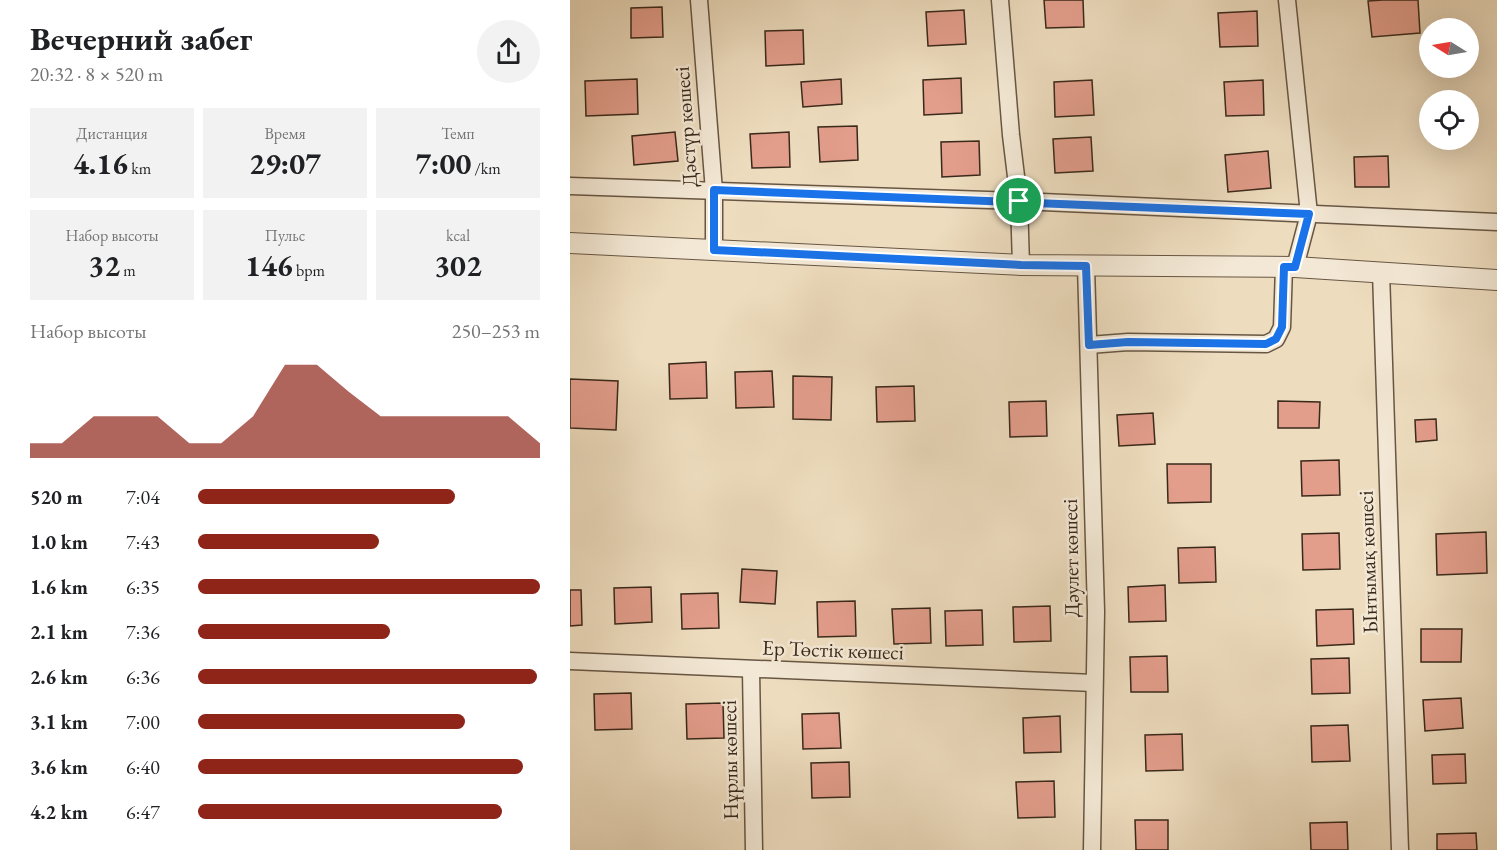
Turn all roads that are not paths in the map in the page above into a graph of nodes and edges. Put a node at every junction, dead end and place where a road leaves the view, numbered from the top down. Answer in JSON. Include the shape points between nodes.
{"nodes":[{"id":1,"x":699,"y":0,"type":"edge"},
{"id":2,"x":1000,"y":0,"type":"edge"},
{"id":3,"x":1287,"y":0,"type":"edge"},
{"id":4,"x":570,"y":186,"type":"edge"},
{"id":5,"x":714,"y":190,"type":"junction"},
{"id":6,"x":1019,"y":201,"type":"junction"},
{"id":7,"x":1309,"y":214,"type":"junction"},
{"id":8,"x":1497,"y":222,"type":"edge"},
{"id":9,"x":570,"y":243,"type":"edge"},
{"id":10,"x":714,"y":250,"type":"junction"},
{"id":11,"x":1021,"y":265,"type":"junction"},
{"id":12,"x":1086,"y":266,"type":"junction"},
{"id":13,"x":1289,"y":267,"type":"junction"},
{"id":14,"x":1381,"y":272,"type":"junction"},
{"id":15,"x":1497,"y":280,"type":"edge"},
{"id":16,"x":1089,"y":345,"type":"junction"},
{"id":17,"x":570,"y":661,"type":"edge"},
{"id":18,"x":751,"y":670,"type":"junction"},
{"id":19,"x":1094,"y":683,"type":"junction"},
{"id":20,"x":754,"y":850,"type":"edge"},
{"id":21,"x":1092,"y":850,"type":"edge"},
{"id":22,"x":1400,"y":850,"type":"edge"}],
"edges":[{"from":1,"to":5,"type":"street","name":"Дәстүр көшесі"},
{"from":2,"to":6,"type":"street"},
{"from":3,"to":7,"type":"street"},
{"from":4,"to":5,"type":"street"},
{"from":5,"to":6,"type":"street"},
{"from":5,"to":10,"type":"street","name":"Дәстүр көшесі"},
{"from":6,"to":7,"type":"street"},
{"from":6,"to":11,"type":"street"},
{"from":7,"to":8,"type":"street"},
{"from":7,"to":13,"type":"street"},
{"from":9,"to":10,"type":"street"},
{"from":10,"to":11,"type":"street"},
{"from":11,"to":12,"type":"street"},
{"from":12,"to":13,"type":"street"},
{"from":12,"to":16,"type":"street","name":"Дәулет көшесі"},
{"from":13,"to":14,"type":"street"},
{"from":13,"to":16,"type":"street","via":[[1282,327],[1276,339],[1266,344]]},
{"from":14,"to":15,"type":"street"},
{"from":14,"to":22,"type":"street","name":"Ынтымақ көшесі"},
{"from":16,"to":19,"type":"street","name":"Дәулет көшесі","via":[[1096,611]]},
{"from":17,"to":18,"type":"street","name":"Ер Төстік көшесі"},
{"from":18,"to":19,"type":"street","name":"Ер Төстік көшесі"},
{"from":18,"to":20,"type":"street","name":"Нұрлы көшесі"},
{"from":19,"to":21,"type":"street","name":"Дәулет көшесі"}]}
